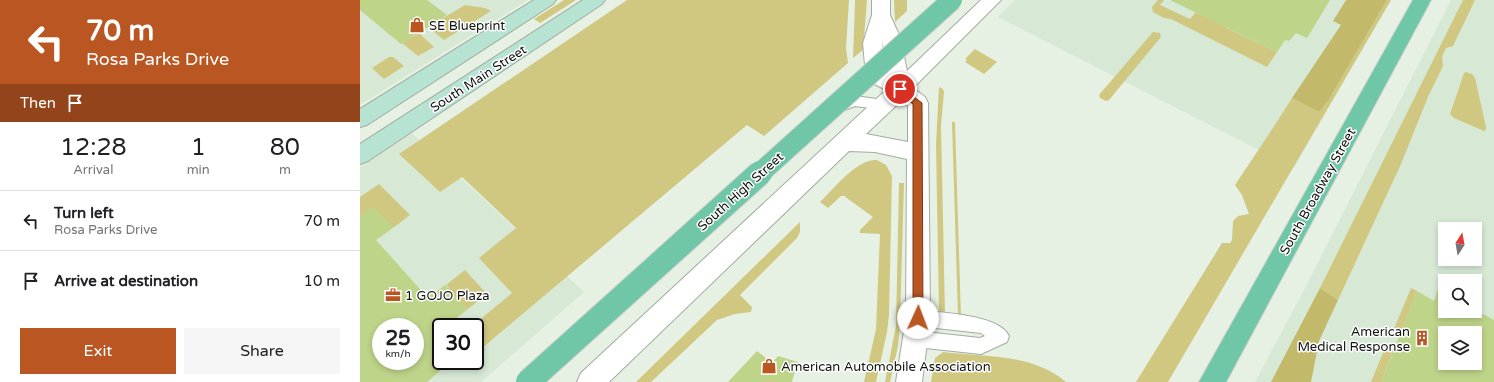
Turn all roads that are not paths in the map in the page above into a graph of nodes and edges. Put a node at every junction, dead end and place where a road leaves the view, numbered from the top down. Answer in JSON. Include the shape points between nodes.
{"nodes":[{"id":1,"x":547,"y":0,"type":"edge"},
{"id":2,"x":596,"y":0,"type":"edge"},
{"id":3,"x":952,"y":0,"type":"edge"},
{"id":4,"x":992,"y":0,"type":"edge"},
{"id":5,"x":1422,"y":0,"type":"edge"},
{"id":6,"x":881,"y":7,"type":"edge"},
{"id":7,"x":900,"y":89,"type":"junction"},
{"id":8,"x":884,"y":104,"type":"junction"},
{"id":9,"x":360,"y":119,"type":"edge"},
{"id":10,"x":844,"y":142,"type":"junction"},
{"id":11,"x":919,"y":153,"type":"junction"},
{"id":12,"x":360,"y":155,"type":"edge"},
{"id":13,"x":528,"y":382,"type":"edge"},
{"id":14,"x":535,"y":382,"type":"edge"},
{"id":15,"x":590,"y":382,"type":"edge"},
{"id":16,"x":909,"y":382,"type":"edge"},
{"id":17,"x":1212,"y":382,"type":"edge"}],
"edges":[{"from":1,"to":9,"type":"main road"},
{"from":2,"to":12,"type":"main road","name":"South Main Street"},
{"from":3,"to":13,"type":"main road","name":"South High Street","bridge":true},
{"from":4,"to":7,"type":"street"},
{"from":5,"to":17,"type":"main road","name":"South Broadway Street"},
{"from":6,"to":7,"type":"street","via":[[872,42],[876,76]]},
{"from":7,"to":8,"type":"street"},
{"from":7,"to":11,"type":"street","via":[[918,103]]},
{"from":8,"to":10,"type":"street"},
{"from":8,"to":14,"type":"lane","via":[[856,100],[844,103]]},
{"from":10,"to":11,"type":"street","via":[[875,143]]},
{"from":10,"to":15,"type":"street"},
{"from":11,"to":16,"type":"street","via":[[917,329]]}]}
